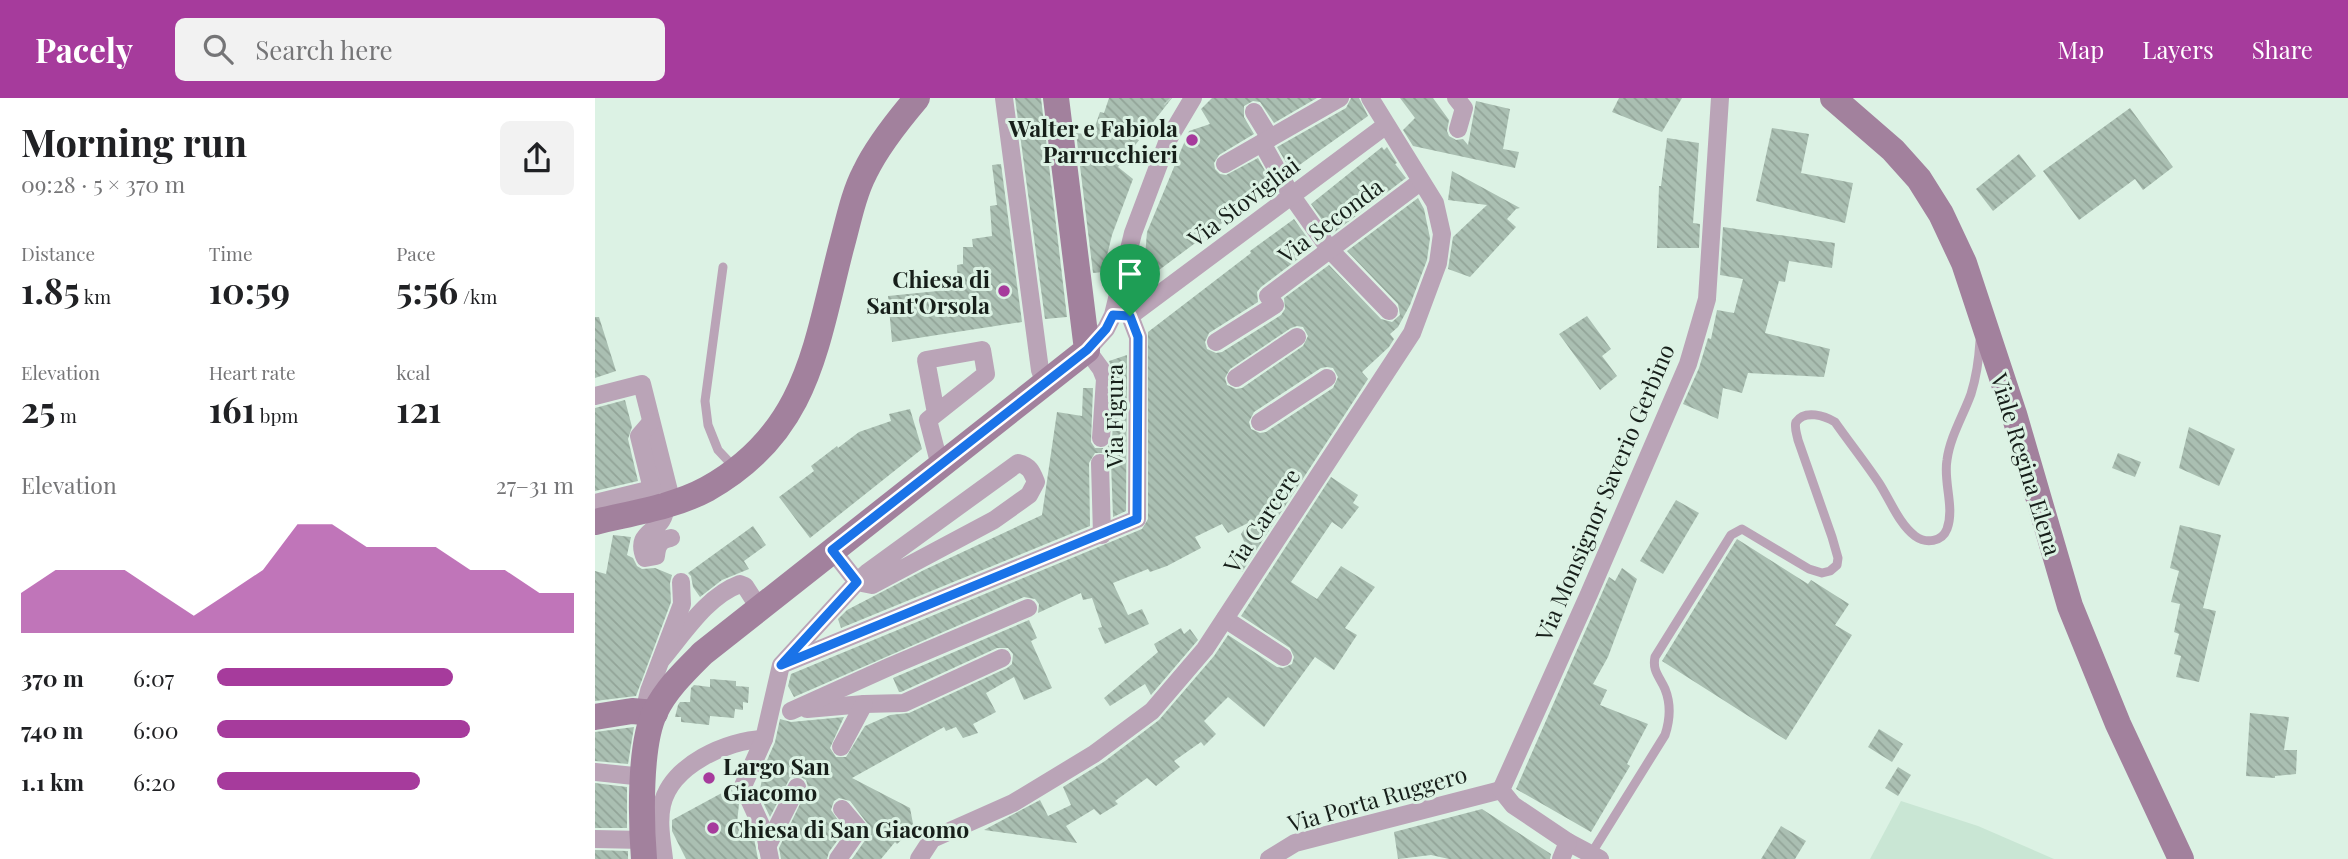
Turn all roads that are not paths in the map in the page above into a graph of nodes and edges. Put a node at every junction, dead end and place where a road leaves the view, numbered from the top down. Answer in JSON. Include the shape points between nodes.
{"nodes":[{"id":1,"x":917,"y":98,"type":"edge"},
{"id":2,"x":1004,"y":98,"type":"edge"},
{"id":3,"x":1056,"y":98,"type":"edge"},
{"id":4,"x":1340,"y":98,"type":"edge"},
{"id":5,"x":1456,"y":98,"type":"edge"},
{"id":6,"x":1720,"y":98,"type":"edge"},
{"id":7,"x":1833,"y":98,"type":"edge"},
{"id":8,"x":1372,"y":99,"type":"edge"},
{"id":9,"x":1183,"y":103,"type":"edge"},
{"id":10,"x":1318,"y":103,"type":"edge"},
{"id":11,"x":1254,"y":112,"type":"dead end"},
{"id":12,"x":1385,"y":126,"type":"junction"},
{"id":13,"x":1458,"y":130,"type":"dead end"},
{"id":14,"x":1266,"y":140,"type":"junction"},
{"id":15,"x":1225,"y":164,"type":"dead end"},
{"id":16,"x":1420,"y":182,"type":"junction"},
{"id":17,"x":1291,"y":195,"type":"junction"},
{"id":18,"x":1330,"y":250,"type":"junction"},
{"id":19,"x":723,"y":267,"type":"dead end"},
{"id":20,"x":1389,"y":311,"type":"dead end"},
{"id":21,"x":1121,"y":315,"type":"junction"},
{"id":22,"x":1982,"y":318,"type":"junction"},
{"id":23,"x":1297,"y":337,"type":"dead end"},
{"id":24,"x":1216,"y":342,"type":"dead end"},
{"id":25,"x":1087,"y":350,"type":"junction"},
{"id":26,"x":1236,"y":378,"type":"dead end"},
{"id":27,"x":1327,"y":378,"type":"dead end"},
{"id":28,"x":1045,"y":384,"type":"junction"},
{"id":29,"x":595,"y":396,"type":"edge"},
{"id":30,"x":936,"y":413,"type":"dead end"},
{"id":31,"x":1260,"y":422,"type":"dead end"},
{"id":32,"x":1101,"y":438,"type":"dead end"},
{"id":33,"x":1100,"y":463,"type":"dead end"},
{"id":34,"x":940,"y":466,"type":"junction"},
{"id":35,"x":737,"y":470,"type":"junction"},
{"id":36,"x":663,"y":499,"type":"junction"},
{"id":37,"x":595,"y":503,"type":"edge"},
{"id":38,"x":595,"y":522,"type":"edge"},
{"id":39,"x":1102,"y":535,"type":"junction"},
{"id":40,"x":671,"y":538,"type":"dead end"},
{"id":41,"x":832,"y":550,"type":"junction"},
{"id":42,"x":681,"y":582,"type":"dead end"},
{"id":43,"x":857,"y":582,"type":"junction"},
{"id":44,"x":759,"y":608,"type":"junction"},
{"id":45,"x":1028,"y":608,"type":"dead end"},
{"id":46,"x":1225,"y":619,"type":"junction"},
{"id":47,"x":1283,"y":657,"type":"dead end"},
{"id":48,"x":1002,"y":658,"type":"dead end"},
{"id":49,"x":662,"y":659,"type":"junction"},
{"id":50,"x":781,"y":665,"type":"junction"},
{"id":51,"x":864,"y":704,"type":"junction"},
{"id":52,"x":772,"y":708,"type":"junction"},
{"id":53,"x":791,"y":711,"type":"junction"},
{"id":54,"x":649,"y":712,"type":"junction"},
{"id":55,"x":595,"y":717,"type":"edge"},
{"id":56,"x":764,"y":739,"type":"junction"},
{"id":57,"x":841,"y":747,"type":"dead end"},
{"id":58,"x":595,"y":772,"type":"edge"},
{"id":59,"x":644,"y":777,"type":"junction"},
{"id":60,"x":797,"y":788,"type":"dead end"},
{"id":61,"x":1501,"y":790,"type":"junction"},
{"id":62,"x":842,"y":809,"type":"dead end"},
{"id":63,"x":595,"y":839,"type":"edge"},
{"id":64,"x":644,"y":850,"type":"edge"},
{"id":65,"x":1565,"y":851,"type":"edge"},
{"id":66,"x":769,"y":853,"type":"edge"},
{"id":67,"x":1595,"y":857,"type":"edge"},
{"id":68,"x":664,"y":859,"type":"edge"},
{"id":69,"x":838,"y":859,"type":"edge"},
{"id":70,"x":919,"y":859,"type":"edge"},
{"id":71,"x":1269,"y":859,"type":"edge"},
{"id":72,"x":2181,"y":859,"type":"edge"}],
"edges":[{"from":1,"to":35,"type":"main road","via":[[865,172],[849,215],[813,359],[796,399],[770,439]]},
{"from":2,"to":28,"type":"street"},
{"from":3,"to":25,"type":"main road"},
{"from":4,"to":10,"type":"street"},
{"from":5,"to":13,"type":"street","via":[[1464,108]]},
{"from":6,"to":61,"type":"street","name":"Via Monsignor Saverio Gerbino","via":[[1707,299],[1688,364]]},
{"from":7,"to":22,"type":"main road","name":"Viale Regina Elena","via":[[1919,179],[1964,263]]},
{"from":8,"to":12,"type":"street","name":"Via Carcere"},
{"from":9,"to":21,"type":"street","via":[[1133,233]]},
{"from":10,"to":14,"type":"street"},
{"from":11,"to":14,"type":"street"},
{"from":12,"to":16,"type":"street","name":"Via Carcere"},
{"from":12,"to":17,"type":"street","name":"Via Stovigliai"},
{"from":14,"to":15,"type":"street"},
{"from":14,"to":17,"type":"street"},
{"from":16,"to":18,"type":"street","name":"Via Seconda"},
{"from":16,"to":46,"type":"street","name":"Via Carcere","via":[[1435,203],[1443,234],[1438,263],[1412,332]]},
{"from":17,"to":18,"type":"street"},
{"from":17,"to":21,"type":"street","name":"Via Stovigliai"},
{"from":18,"to":20,"type":"street"},
{"from":18,"to":24,"type":"street","name":"Via Seconda"},
{"from":19,"to":35,"type":"lane","via":[[705,401],[718,450]]},
{"from":21,"to":25,"type":"street"},
{"from":21,"to":39,"type":"street","name":"Via Figura","via":[[1138,337],[1137,519]]},
{"from":22,"to":67,"type":"lane","via":[[1972,391],[1948,451],[1945,533],[1929,541],[1914,536],[1835,422],[1815,414],[1797,422],[1798,440],[1832,537],[1837,565],[1822,573],[1742,529],[1731,535],[1655,657],[1653,666],[1665,688],[1670,722]]},
{"from":22,"to":72,"type":"main road","name":"Viale Regina Elena","via":[[2070,606]]},
{"from":23,"to":26,"type":"street"},
{"from":25,"to":28,"type":"main road"},
{"from":25,"to":32,"type":"street","via":[[1104,379]]},
{"from":27,"to":31,"type":"street"},
{"from":28,"to":34,"type":"main road"},
{"from":29,"to":36,"type":"street","via":[[642,384]]},
{"from":30,"to":34,"type":"street","via":[[928,420]]},
{"from":33,"to":39,"type":"street"},
{"from":34,"to":41,"type":"main road"},
{"from":35,"to":36,"type":"main road","via":[[705,490]]},
{"from":36,"to":37,"type":"street"},
{"from":36,"to":38,"type":"main road"},
{"from":36,"to":40,"type":"street","via":[[666,513],[661,524],[642,541],[645,558],[656,556],[661,541]]},
{"from":39,"to":50,"type":"street"},
{"from":41,"to":43,"type":"street"},
{"from":41,"to":44,"type":"main road"},
{"from":42,"to":49,"type":"street","via":[[681,604]]},
{"from":43,"to":43,"type":"street","via":[[872,585],[994,520],[1029,495],[1036,482],[1033,472],[1018,464]]},
{"from":43,"to":50,"type":"street"},
{"from":44,"to":49,"type":"street","via":[[745,586],[731,587],[700,614]]},
{"from":44,"to":54,"type":"main road","via":[[703,653]]},
{"from":45,"to":53,"type":"street"},
{"from":46,"to":47,"type":"street"},
{"from":46,"to":70,"type":"street","name":"Via Carcere","via":[[1152,711],[1094,754],[1013,803],[932,838]]},
{"from":48,"to":51,"type":"street","via":[[904,703]]},
{"from":49,"to":54,"type":"street","via":[[649,691]]},
{"from":50,"to":52,"type":"street"},
{"from":51,"to":53,"type":"street"},
{"from":51,"to":57,"type":"street"},
{"from":52,"to":53,"type":"street"},
{"from":52,"to":56,"type":"street"},
{"from":54,"to":55,"type":"main road"},
{"from":54,"to":59,"type":"main road"},
{"from":56,"to":66,"type":"street","via":[[743,786]]},
{"from":56,"to":68,"type":"street","via":[[723,748],[681,772],[663,802]]},
{"from":58,"to":59,"type":"street"},
{"from":59,"to":64,"type":"main road"},
{"from":60,"to":66,"type":"street"},
{"from":61,"to":65,"type":"street"},
{"from":61,"to":71,"type":"street","name":"Via Porta Ruggero","via":[[1295,844]]},
{"from":62,"to":69,"type":"street","via":[[859,829]]},
{"from":63,"to":64,"type":"street"},
{"from":65,"to":67,"type":"street"}]}
